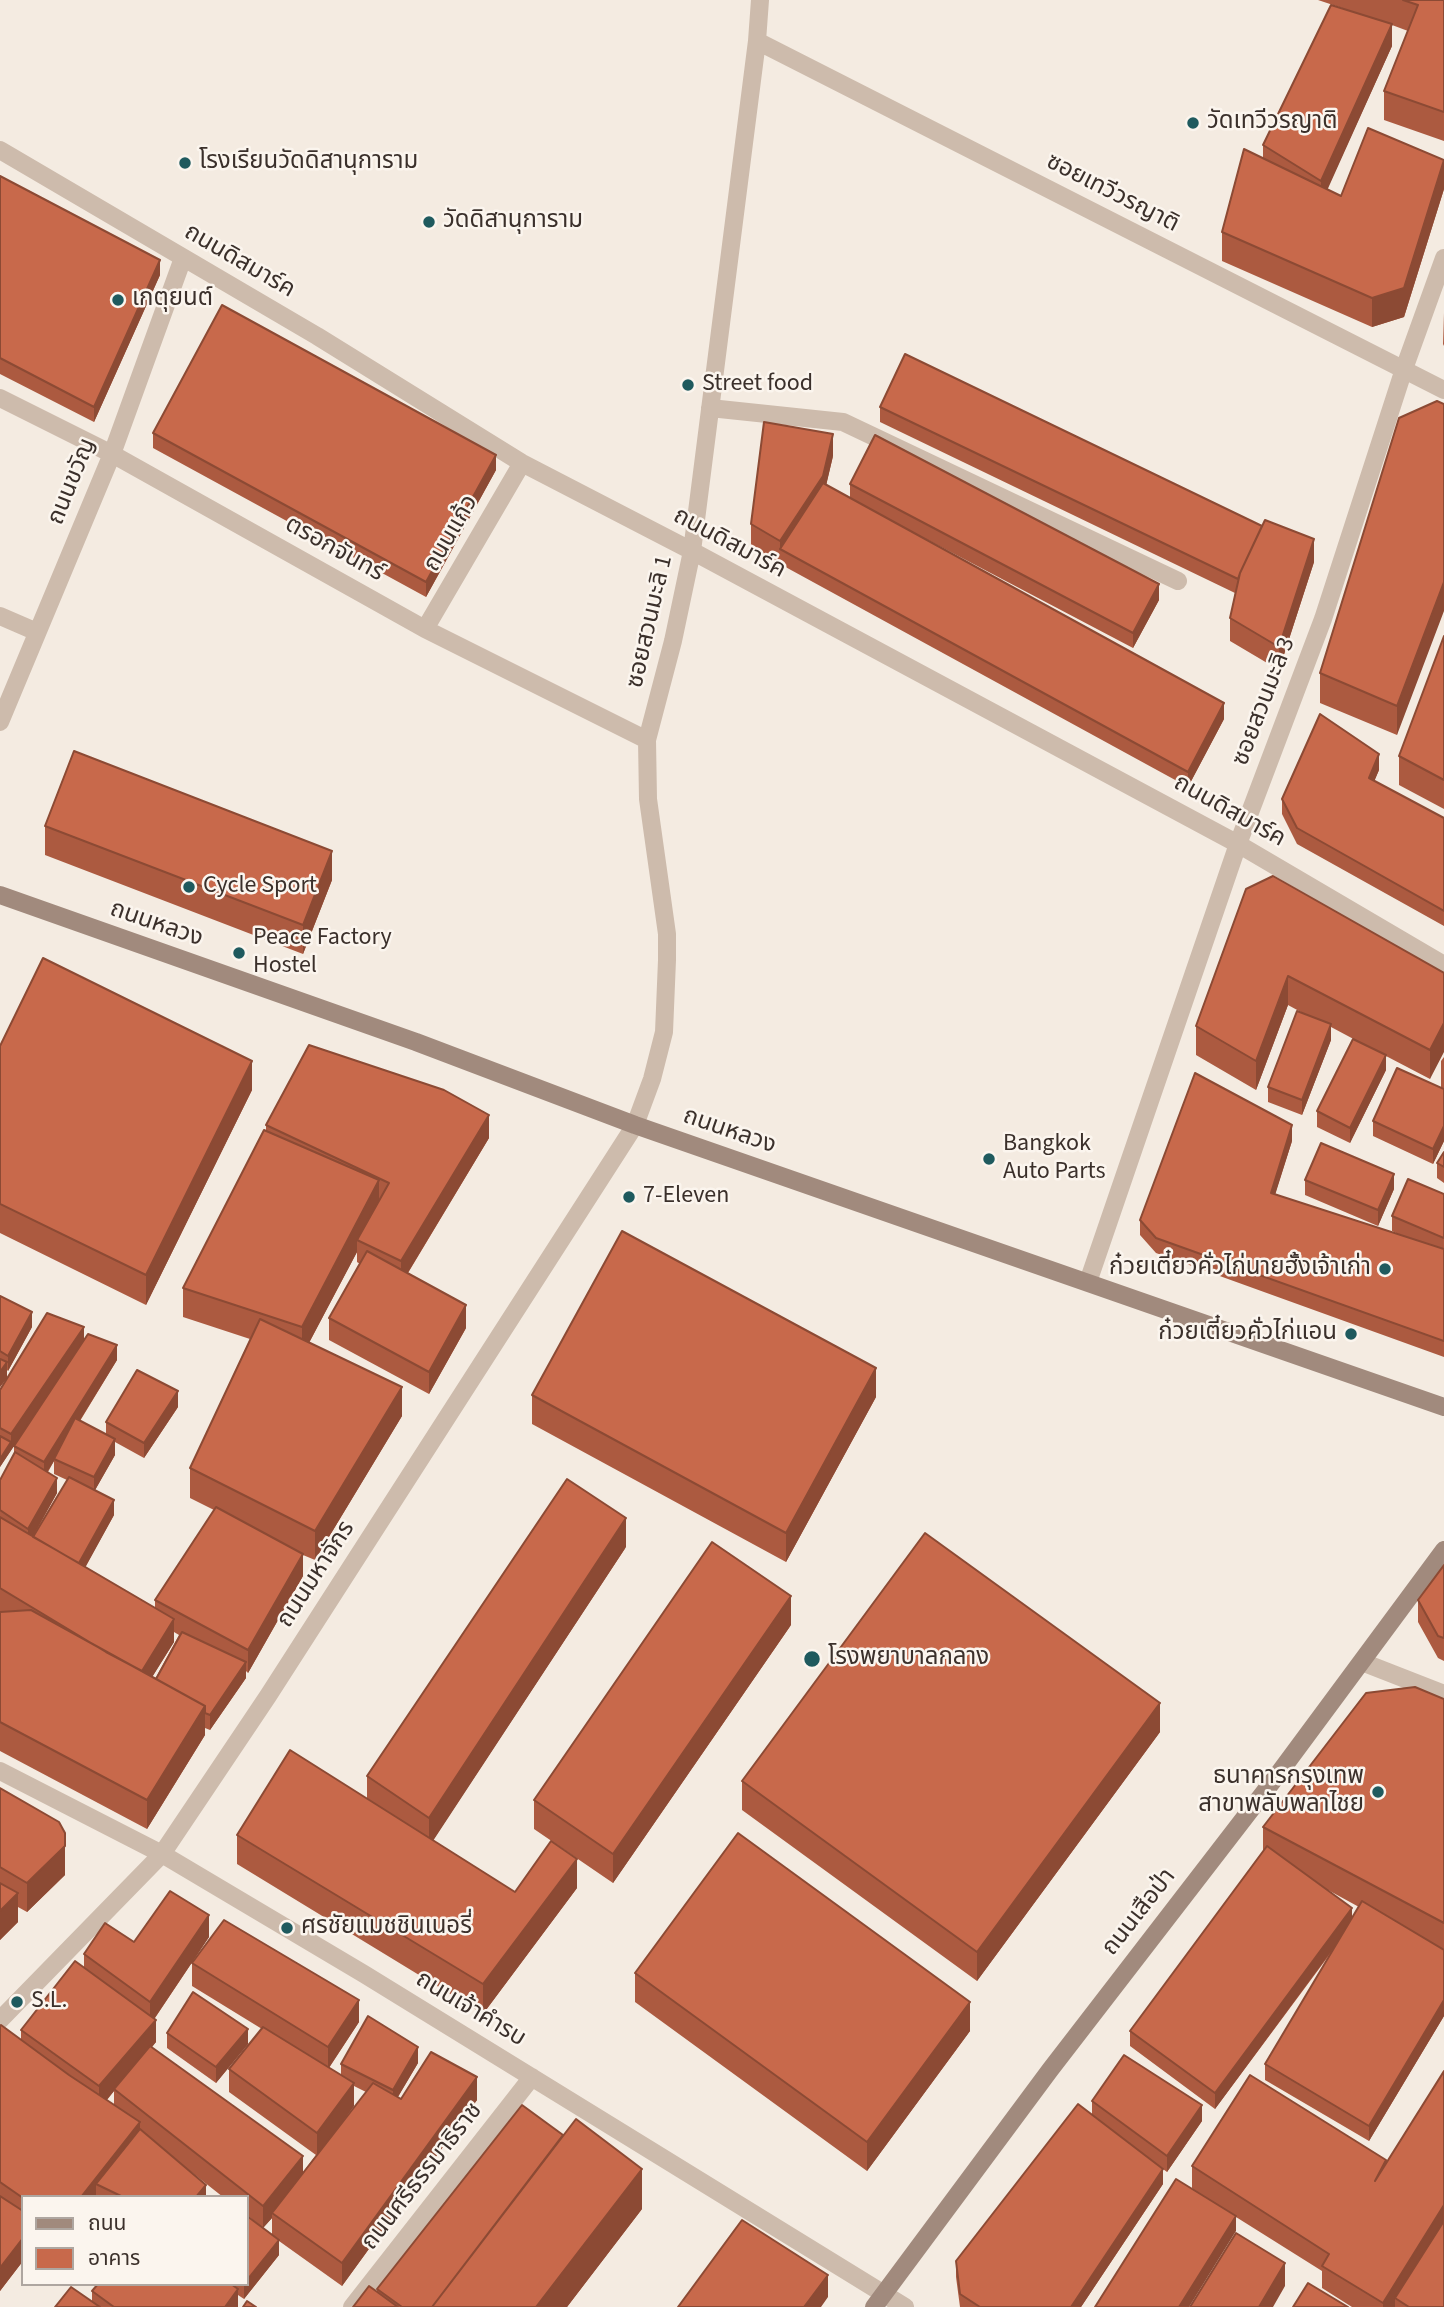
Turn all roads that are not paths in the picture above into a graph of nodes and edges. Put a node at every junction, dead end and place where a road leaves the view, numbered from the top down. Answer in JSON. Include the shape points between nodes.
{"nodes":[{"id":1,"x":760,"y":0,"type":"edge"},
{"id":2,"x":757,"y":41,"type":"junction"},
{"id":3,"x":0,"y":150,"type":"edge"},
{"id":4,"x":183,"y":258,"type":"junction"},
{"id":5,"x":1444,"y":258,"type":"edge"},
{"id":6,"x":1404,"y":369,"type":"junction"},
{"id":7,"x":1444,"y":390,"type":"edge"},
{"id":8,"x":0,"y":398,"type":"edge"},
{"id":9,"x":710,"y":408,"type":"junction"},
{"id":10,"x":112,"y":454,"type":"junction"},
{"id":11,"x":522,"y":463,"type":"junction"},
{"id":12,"x":692,"y":551,"type":"junction"},
{"id":13,"x":1178,"y":581,"type":"dead end"},
{"id":14,"x":0,"y":616,"type":"edge"},
{"id":15,"x":425,"y":629,"type":"junction"},
{"id":16,"x":37,"y":632,"type":"junction"},
{"id":17,"x":0,"y":722,"type":"edge"},
{"id":18,"x":647,"y":740,"type":"junction"},
{"id":19,"x":1238,"y":844,"type":"junction"},
{"id":20,"x":0,"y":895,"type":"edge"},
{"id":21,"x":1444,"y":965,"type":"edge"},
{"id":22,"x":635,"y":1125,"type":"junction"},
{"id":23,"x":1088,"y":1282,"type":"junction"},
{"id":24,"x":1444,"y":1407,"type":"edge"},
{"id":25,"x":1444,"y":1550,"type":"edge"},
{"id":26,"x":1362,"y":1661,"type":"junction"},
{"id":27,"x":1444,"y":1694,"type":"edge"},
{"id":28,"x":0,"y":1771,"type":"edge"},
{"id":29,"x":162,"y":1854,"type":"junction"},
{"id":30,"x":0,"y":2020,"type":"edge"},
{"id":31,"x":532,"y":2077,"type":"junction"},
{"id":32,"x":879,"y":2300,"type":"edge"},
{"id":33,"x":352,"y":2307,"type":"edge"},
{"id":34,"x":905,"y":2307,"type":"edge"}],
"edges":[{"from":1,"to":2,"type":"street","name":"ซอยสวนมะลิ 1"},
{"from":2,"to":6,"type":"street","name":"ซอยเทวีวรญาติ"},
{"from":2,"to":9,"type":"street","name":"ซอยสวนมะลิ 1"},
{"from":3,"to":4,"type":"street","name":"ถนนดิสมาร์ค"},
{"from":4,"to":10,"type":"street","name":"ถนนขวัญ"},
{"from":4,"to":11,"type":"street","name":"ถนนดิสมาร์ค"},
{"from":5,"to":6,"type":"street","name":"ซอยสวนมะลิ 3"},
{"from":6,"to":7,"type":"street","name":"ซอยเทวีวรญาติ"},
{"from":6,"to":19,"type":"street","name":"ซอยสวนมะลิ 3","via":[[1322,619]]},
{"from":8,"to":10,"type":"street","name":"ตรอกจันทร์"},
{"from":9,"to":12,"type":"street","name":"ซอยสวนมะลิ 1"},
{"from":9,"to":13,"type":"street","via":[[844,422]]},
{"from":10,"to":15,"type":"street","name":"ตรอกจันทร์"},
{"from":10,"to":16,"type":"street","name":"ถนนขวัญ"},
{"from":11,"to":12,"type":"street","name":"ถนนดิสมาร์ค"},
{"from":11,"to":15,"type":"street","name":"ถนนแก้ว"},
{"from":12,"to":18,"type":"street","name":"ซอยสวนมะลิ 1"},
{"from":12,"to":19,"type":"street","name":"ถนนดิสมาร์ค"},
{"from":14,"to":16,"type":"street"},
{"from":15,"to":18,"type":"street","name":"ตรอกจันทร์"},
{"from":16,"to":17,"type":"street","name":"ถนนขวัญ"},
{"from":18,"to":22,"type":"street","name":"ซอยสวนมะลิ 1","via":[[648,799],[667,960],[664,1032]]},
{"from":19,"to":21,"type":"street","name":"ถนนดิสมาร์ค"},
{"from":19,"to":23,"type":"street","name":"ซอยสวนมะลิ 3"},
{"from":20,"to":22,"type":"street","name":"ถนนหลวง"},
{"from":22,"to":23,"type":"street","name":"ถนนหลวง"},
{"from":22,"to":29,"type":"street","name":"ถนนมหาจักร"},
{"from":23,"to":24,"type":"street","name":"ถนนหลวง"},
{"from":25,"to":26,"type":"street","name":"ถนนเสือป่า"},
{"from":26,"to":27,"type":"street"},
{"from":26,"to":32,"type":"street","name":"ถนนเสือป่า"},
{"from":28,"to":29,"type":"street","name":"ถนนเจ้าคำรบ"},
{"from":29,"to":30,"type":"street","name":"ถนนมหาจักร"},
{"from":29,"to":31,"type":"street","name":"ถนนเจ้าคำรบ"},
{"from":31,"to":32,"type":"street","name":"ถนนเจ้าคำรบ"},
{"from":31,"to":33,"type":"street","name":"ถนนศรีธรรมาธิราช"},
{"from":32,"to":34,"type":"street","name":"ถนนเจ้าคำรบ"}]}
